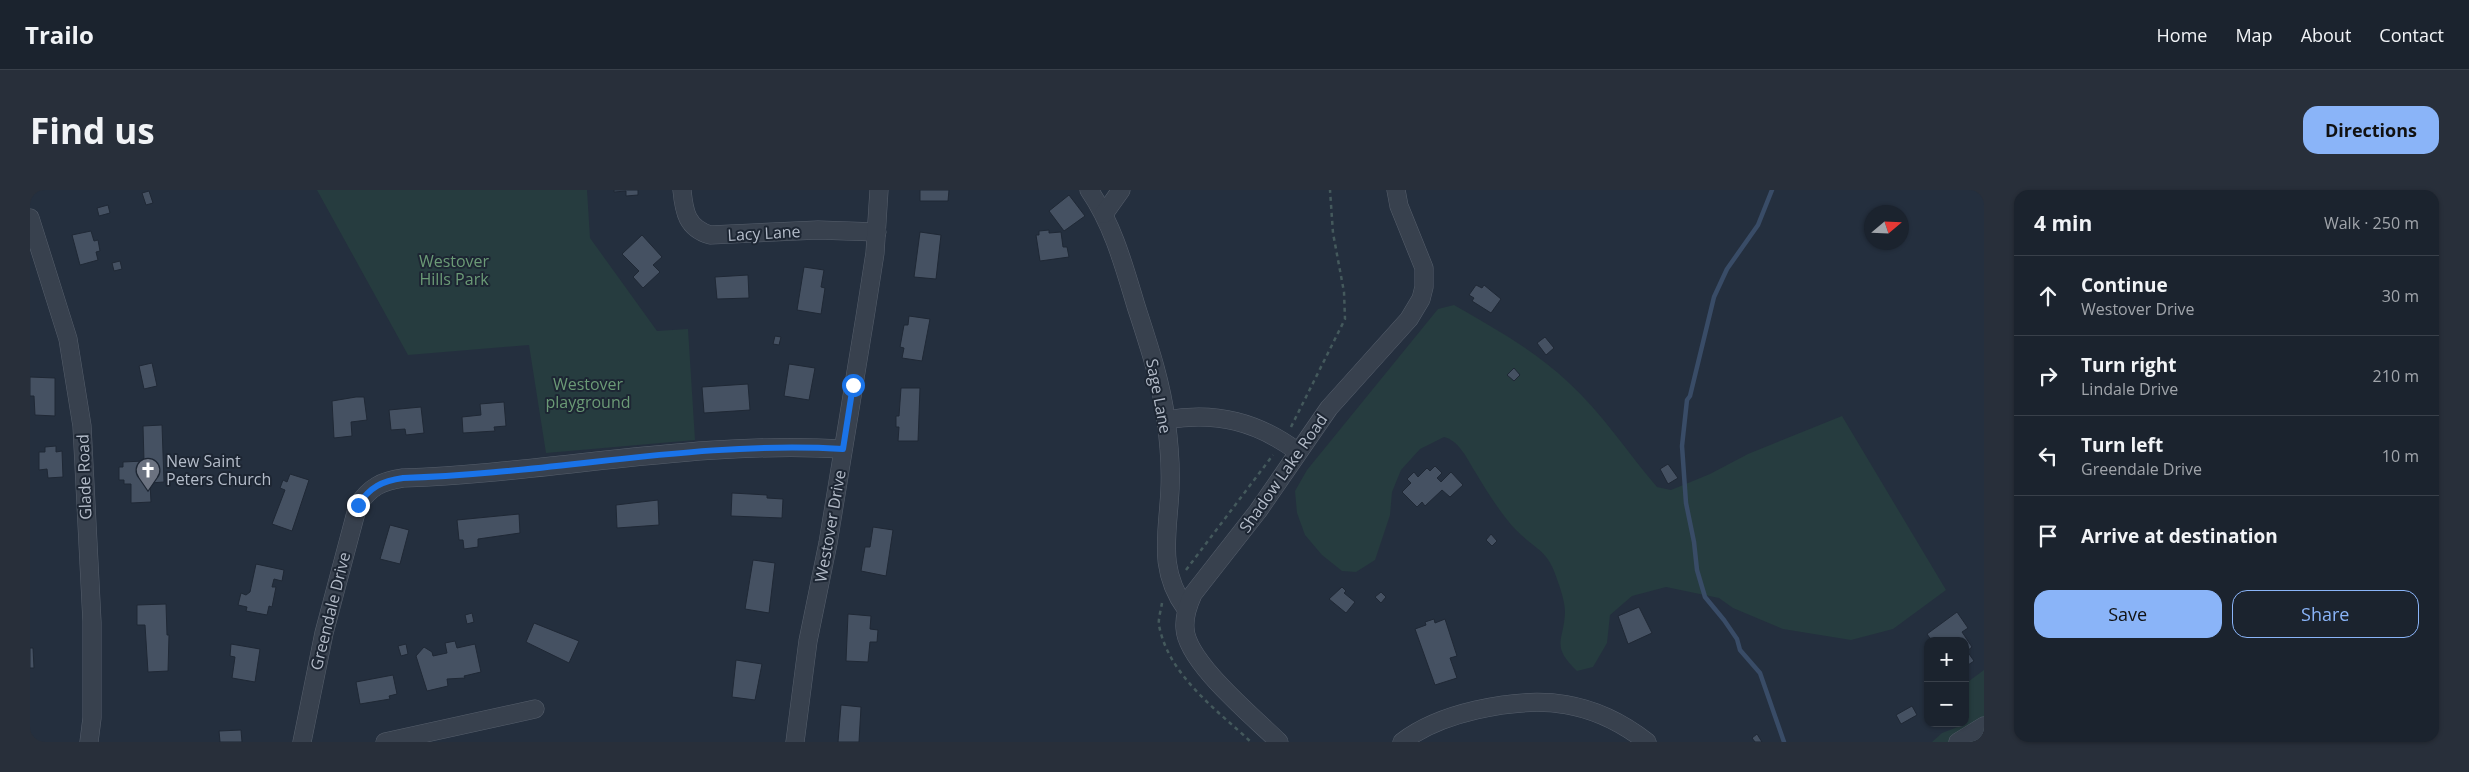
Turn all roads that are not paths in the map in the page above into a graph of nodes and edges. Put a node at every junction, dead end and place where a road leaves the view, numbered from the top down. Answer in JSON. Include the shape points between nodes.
{"nodes":[{"id":1,"x":682,"y":190,"type":"edge"},
{"id":2,"x":880,"y":190,"type":"edge"},
{"id":3,"x":1089,"y":190,"type":"edge"},
{"id":4,"x":1121,"y":190,"type":"edge"},
{"id":5,"x":1396,"y":190,"type":"edge"},
{"id":6,"x":1104,"y":214,"type":"junction"},
{"id":7,"x":30,"y":218,"type":"edge"},
{"id":8,"x":877,"y":232,"type":"junction"},
{"id":9,"x":1166,"y":420,"type":"junction"},
{"id":10,"x":843,"y":449,"type":"junction"},
{"id":11,"x":1298,"y":452,"type":"junction"},
{"id":12,"x":1186,"y":609,"type":"junction"},
{"id":13,"x":535,"y":709,"type":"dead end"},
{"id":14,"x":1984,"y":726,"type":"edge"},
{"id":15,"x":89,"y":742,"type":"edge"},
{"id":16,"x":302,"y":742,"type":"edge"},
{"id":17,"x":385,"y":742,"type":"edge"},
{"id":18,"x":795,"y":742,"type":"edge"},
{"id":19,"x":1280,"y":742,"type":"edge"},
{"id":20,"x":1402,"y":742,"type":"edge"},
{"id":21,"x":1647,"y":742,"type":"edge"},
{"id":22,"x":1958,"y":742,"type":"edge"}],
"edges":[{"from":1,"to":8,"type":"street","name":"Lacy Lane","via":[[687,219],[698,230],[710,235],[818,230]]},
{"from":2,"to":8,"type":"street","name":"Westover Drive"},
{"from":3,"to":6,"type":"street","name":"Sage Lane"},
{"from":4,"to":6,"type":"street"},
{"from":5,"to":11,"type":"street","name":"Shadow Lake Road","via":[[1399,206],[1424,268],[1421,299],[1409,319],[1329,408]]},
{"from":6,"to":9,"type":"street","name":"Sage Lane","via":[[1145,334]]},
{"from":7,"to":15,"type":"street","name":"Glade Road","via":[[68,340],[82,426],[92,622]]},
{"from":8,"to":10,"type":"street","name":"Westover Drive"},
{"from":9,"to":11,"type":"street","via":[[1198,416],[1225,418],[1260,428]]},
{"from":9,"to":12,"type":"street","name":"Sage Lane","via":[[1170,486],[1166,558],[1173,587]]},
{"from":10,"to":16,"type":"street","name":"Greendale Drive","via":[[710,451],[403,478],[374,486],[358,505],[324,633]]},
{"from":10,"to":18,"type":"street","name":"Westover Drive","via":[[808,641]]},
{"from":11,"to":12,"type":"street","name":"Shadow Lake Road","via":[[1258,511],[1193,594]]},
{"from":12,"to":19,"type":"street","name":"Shadow Lake Road","via":[[1184,629],[1193,653],[1215,680]]},
{"from":13,"to":17,"type":"street"},
{"from":14,"to":22,"type":"street"},
{"from":20,"to":21,"type":"street","via":[[1457,714],[1496,705],[1540,701],[1594,711],[1613,719]]}]}
